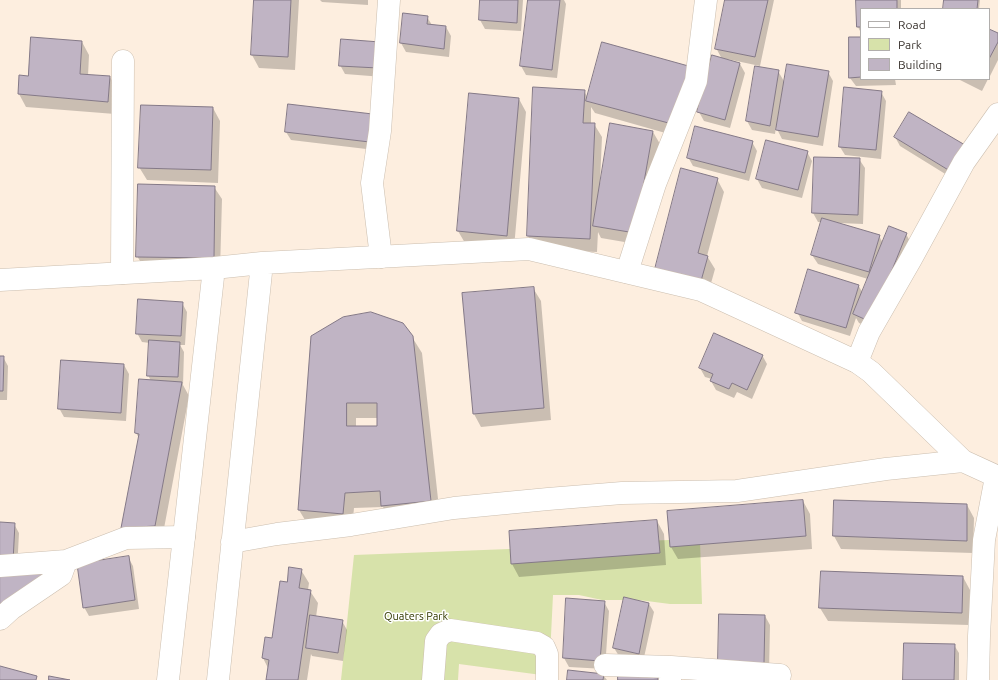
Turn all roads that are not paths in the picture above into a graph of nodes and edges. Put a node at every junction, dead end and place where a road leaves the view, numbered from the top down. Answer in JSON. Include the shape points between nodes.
{"nodes":[{"id":1,"x":389,"y":0,"type":"edge"},
{"id":2,"x":706,"y":0,"type":"edge"},
{"id":3,"x":123,"y":61,"type":"dead end"},
{"id":4,"x":998,"y":114,"type":"edge"},
{"id":5,"x":381,"y":257,"type":"junction"},
{"id":6,"x":262,"y":264,"type":"junction"},
{"id":7,"x":214,"y":268,"type":"junction"},
{"id":8,"x":627,"y":272,"type":"junction"},
{"id":9,"x":122,"y":273,"type":"junction"},
{"id":10,"x":0,"y":280,"type":"edge"},
{"id":11,"x":857,"y":362,"type":"junction"},
{"id":12,"x":963,"y":461,"type":"junction"},
{"id":13,"x":997,"y":477,"type":"edge"},
{"id":14,"x":184,"y":537,"type":"junction"},
{"id":15,"x":232,"y":542,"type":"junction"},
{"id":16,"x":66,"y":561,"type":"junction"},
{"id":17,"x":0,"y":566,"type":"edge"},
{"id":18,"x":0,"y":619,"type":"edge"},
{"id":19,"x":605,"y":666,"type":"dead end"},
{"id":20,"x":671,"y":674,"type":"edge"},
{"id":21,"x":780,"y":675,"type":"dead end"},
{"id":22,"x":168,"y":680,"type":"edge"},
{"id":23,"x":218,"y":680,"type":"edge"},
{"id":24,"x":433,"y":680,"type":"edge"},
{"id":25,"x":547,"y":680,"type":"edge"},
{"id":26,"x":978,"y":680,"type":"edge"}],
"edges":[{"from":1,"to":5,"type":"street","via":[[380,130],[372,183]]},
{"from":2,"to":8,"type":"street","via":[[696,81],[655,184]]},
{"from":3,"to":9,"type":"street"},
{"from":4,"to":11,"type":"street","via":[[964,162],[869,332]]},
{"from":5,"to":6,"type":"street"},
{"from":5,"to":8,"type":"street","via":[[529,249]]},
{"from":6,"to":7,"type":"street"},
{"from":6,"to":15,"type":"street"},
{"from":7,"to":9,"type":"street"},
{"from":7,"to":14,"type":"street"},
{"from":8,"to":11,"type":"street","via":[[701,290]]},
{"from":9,"to":10,"type":"street"},
{"from":11,"to":12,"type":"street","via":[[871,372]]},
{"from":12,"to":13,"type":"street"},
{"from":12,"to":15,"type":"street","via":[[886,469],[737,491],[622,493],[454,508]]},
{"from":13,"to":26,"type":"street","via":[[984,540]]},
{"from":14,"to":16,"type":"street","via":[[126,538]]},
{"from":14,"to":22,"type":"street"},
{"from":15,"to":23,"type":"street"},
{"from":16,"to":17,"type":"street"},
{"from":16,"to":18,"type":"street","via":[[61,575]]},
{"from":19,"to":20,"type":"street"},
{"from":20,"to":21,"type":"street"},
{"from":24,"to":25,"type":"street","via":[[436,641],[441,634],[450,630],[537,643],[544,647],[547,654]]}]}
